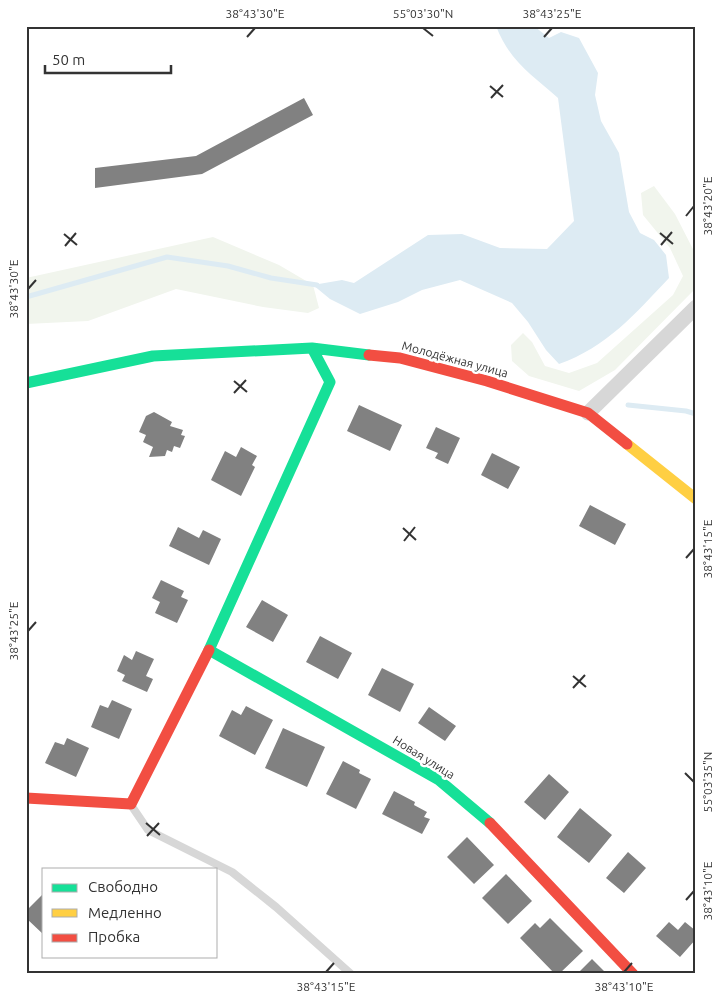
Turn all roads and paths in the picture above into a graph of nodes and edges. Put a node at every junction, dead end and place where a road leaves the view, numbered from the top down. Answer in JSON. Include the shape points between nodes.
{"nodes":[{"id":1,"x":696,"y":307,"type":"edge"},
{"id":2,"x":312,"y":348,"type":"junction"},
{"id":3,"x":26,"y":383,"type":"edge"},
{"id":4,"x":588,"y":414,"type":"junction"},
{"id":5,"x":696,"y":499,"type":"edge"},
{"id":6,"x":209,"y":650,"type":"junction"},
{"id":7,"x":26,"y":798,"type":"edge"},
{"id":8,"x":131,"y":804,"type":"junction"},
{"id":9,"x":351,"y":974,"type":"edge"},
{"id":10,"x":633,"y":974,"type":"edge"}],
"edges":[{"from":1,"to":4,"type":"street"},
{"from":2,"to":3,"type":"street","name":"Молодёжная улица","via":[[153,356]]},
{"from":2,"to":4,"type":"street","name":"Молодёжная улица","via":[[400,358],[487,381]]},
{"from":2,"to":6,"type":"street","via":[[330,382]]},
{"from":4,"to":5,"type":"street","name":"Молодёжная улица"},
{"from":6,"to":8,"type":"street"},
{"from":6,"to":10,"type":"street","name":"Новая улица","via":[[439,780],[484,817]]},
{"from":7,"to":8,"type":"street"},
{"from":8,"to":9,"type":"lane","via":[[148,830],[232,872]]}]}
